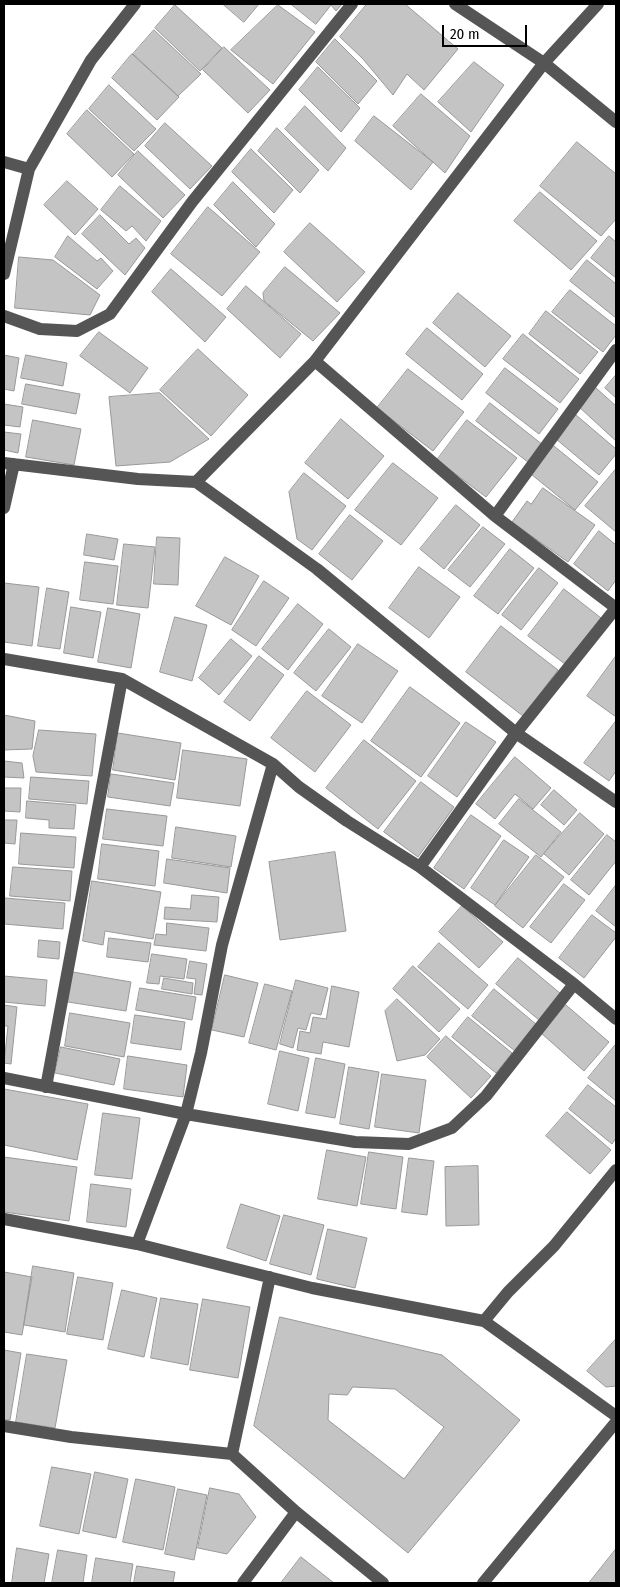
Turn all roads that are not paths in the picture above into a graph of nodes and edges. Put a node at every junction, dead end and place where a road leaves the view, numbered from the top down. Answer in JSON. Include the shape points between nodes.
{"nodes":[{"id":1,"x":135,"y":4,"type":"edge"},
{"id":2,"x":352,"y":4,"type":"edge"},
{"id":3,"x":455,"y":4,"type":"edge"},
{"id":4,"x":598,"y":4,"type":"edge"},
{"id":5,"x":544,"y":63,"type":"junction"},
{"id":6,"x":616,"y":122,"type":"edge"},
{"id":7,"x":4,"y":162,"type":"edge"},
{"id":8,"x":29,"y":169,"type":"junction"},
{"id":9,"x":4,"y":274,"type":"edge"},
{"id":10,"x":4,"y":316,"type":"edge"},
{"id":11,"x":616,"y":350,"type":"edge"},
{"id":12,"x":315,"y":361,"type":"junction"},
{"id":13,"x":9,"y":463,"type":"edge"},
{"id":14,"x":196,"y":482,"type":"junction"},
{"id":15,"x":4,"y":508,"type":"edge"},
{"id":16,"x":495,"y":516,"type":"junction"},
{"id":17,"x":616,"y":608,"type":"edge"},
{"id":18,"x":4,"y":659,"type":"edge"},
{"id":19,"x":122,"y":679,"type":"junction"},
{"id":20,"x":516,"y":732,"type":"junction"},
{"id":21,"x":273,"y":764,"type":"junction"},
{"id":22,"x":616,"y":802,"type":"edge"},
{"id":23,"x":420,"y":867,"type":"junction"},
{"id":24,"x":574,"y":984,"type":"junction"},
{"id":25,"x":616,"y":1018,"type":"edge"},
{"id":26,"x":4,"y":1078,"type":"edge"},
{"id":27,"x":46,"y":1087,"type":"junction"},
{"id":28,"x":186,"y":1114,"type":"junction"},
{"id":29,"x":616,"y":1170,"type":"edge"},
{"id":30,"x":4,"y":1219,"type":"edge"},
{"id":31,"x":137,"y":1244,"type":"junction"},
{"id":32,"x":270,"y":1277,"type":"junction"},
{"id":33,"x":484,"y":1321,"type":"junction"},
{"id":34,"x":616,"y":1416,"type":"edge"},
{"id":35,"x":616,"y":1422,"type":"edge"},
{"id":36,"x":4,"y":1426,"type":"edge"},
{"id":37,"x":232,"y":1454,"type":"junction"},
{"id":38,"x":296,"y":1512,"type":"junction"},
{"id":39,"x":243,"y":1583,"type":"edge"},
{"id":40,"x":383,"y":1583,"type":"edge"},
{"id":41,"x":483,"y":1583,"type":"edge"}],
"edges":[{"from":1,"to":8,"type":"street","via":[[91,60]]},
{"from":2,"to":10,"type":"street","via":[[192,202],[110,314],[77,332],[40,329]]},
{"from":3,"to":5,"type":"street"},
{"from":4,"to":5,"type":"street"},
{"from":5,"to":6,"type":"street"},
{"from":5,"to":12,"type":"street"},
{"from":7,"to":8,"type":"street"},
{"from":8,"to":9,"type":"street"},
{"from":11,"to":16,"type":"street"},
{"from":12,"to":14,"type":"street"},
{"from":12,"to":16,"type":"street"},
{"from":13,"to":14,"type":"street","via":[[138,479]]},
{"from":13,"to":15,"type":"street"},
{"from":14,"to":20,"type":"street","via":[[317,569]]},
{"from":16,"to":17,"type":"street"},
{"from":17,"to":20,"type":"street"},
{"from":18,"to":19,"type":"street"},
{"from":19,"to":21,"type":"street"},
{"from":19,"to":27,"type":"street"},
{"from":20,"to":22,"type":"street"},
{"from":20,"to":23,"type":"street"},
{"from":21,"to":23,"type":"street","via":[[298,787],[339,816]]},
{"from":21,"to":28,"type":"street","via":[[222,945]]},
{"from":23,"to":24,"type":"street"},
{"from":24,"to":25,"type":"street"},
{"from":24,"to":28,"type":"street","via":[[486,1096],[452,1128],[409,1144],[355,1142]]},
{"from":26,"to":27,"type":"street"},
{"from":27,"to":28,"type":"street"},
{"from":28,"to":31,"type":"street"},
{"from":29,"to":33,"type":"street","via":[[554,1246]]},
{"from":30,"to":31,"type":"street"},
{"from":31,"to":32,"type":"street"},
{"from":32,"to":33,"type":"street"},
{"from":32,"to":37,"type":"street"},
{"from":33,"to":34,"type":"street"},
{"from":35,"to":41,"type":"street"},
{"from":36,"to":37,"type":"street","via":[[71,1437]]},
{"from":37,"to":38,"type":"street"},
{"from":38,"to":39,"type":"street"},
{"from":38,"to":40,"type":"street"}]}
